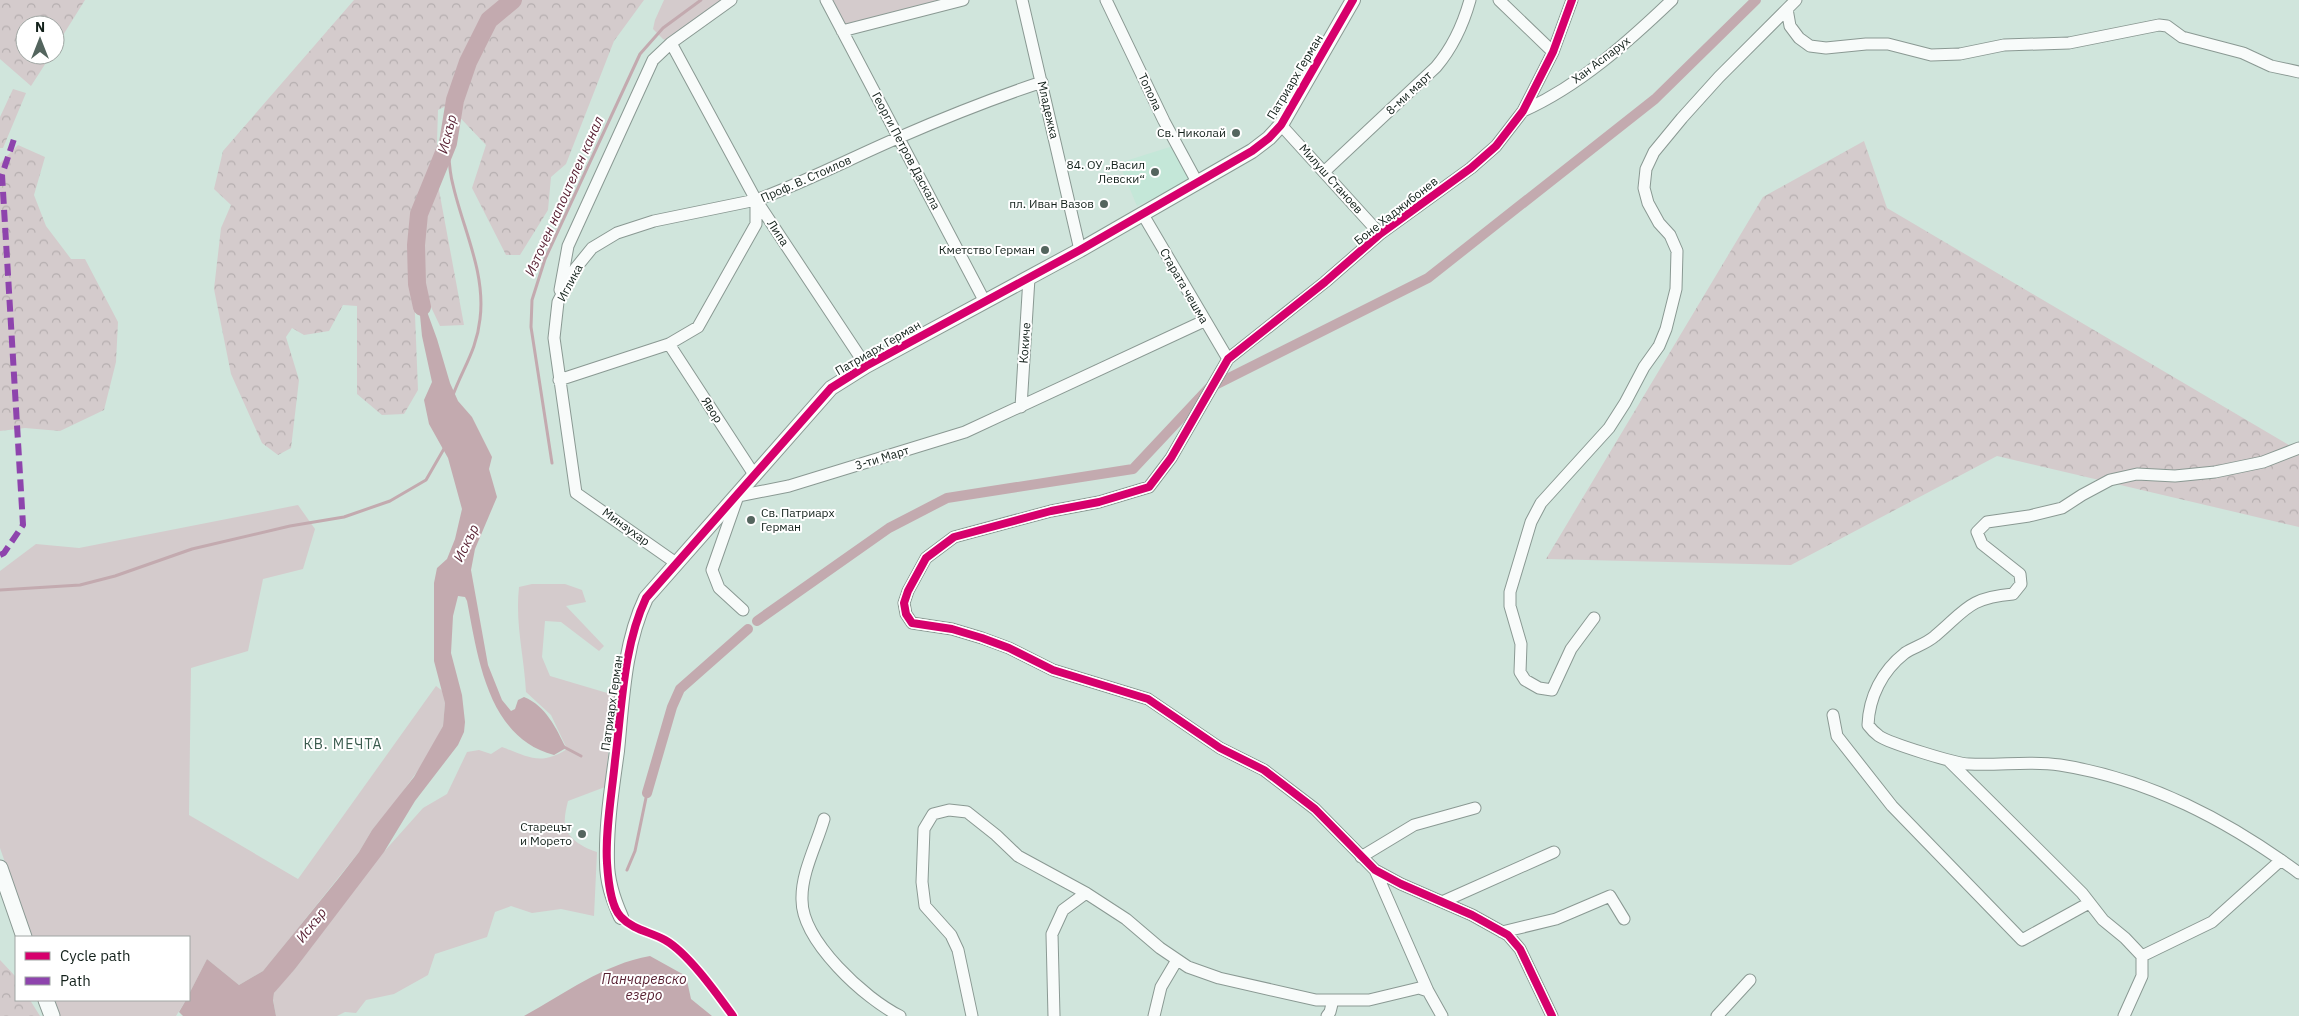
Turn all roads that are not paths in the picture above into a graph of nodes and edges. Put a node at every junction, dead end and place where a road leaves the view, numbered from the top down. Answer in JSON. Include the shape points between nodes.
{"nodes":[{"id":1,"x":730,"y":0,"type":"edge"},
{"id":2,"x":826,"y":0,"type":"edge"},
{"id":3,"x":964,"y":0,"type":"edge"},
{"id":4,"x":1022,"y":0,"type":"edge"},
{"id":5,"x":1106,"y":0,"type":"edge"},
{"id":6,"x":1353,"y":0,"type":"edge"},
{"id":7,"x":1470,"y":0,"type":"edge"},
{"id":8,"x":1499,"y":0,"type":"edge"},
{"id":9,"x":1572,"y":0,"type":"edge"},
{"id":10,"x":1672,"y":0,"type":"edge"},
{"id":11,"x":1796,"y":0,"type":"edge"},
{"id":12,"x":1787,"y":9,"type":"junction"},
{"id":13,"x":842,"y":31,"type":"junction"},
{"id":14,"x":671,"y":43,"type":"junction"},
{"id":15,"x":1553,"y":52,"type":"junction"},
{"id":16,"x":2299,"y":72,"type":"edge"},
{"id":17,"x":1042,"y":82,"type":"junction"},
{"id":18,"x":1523,"y":111,"type":"junction"},
{"id":19,"x":1281,"y":125,"type":"junction"},
{"id":20,"x":899,"y":137,"type":"junction"},
{"id":21,"x":1325,"y":171,"type":"junction"},
{"id":22,"x":1197,"y":182,"type":"junction"},
{"id":23,"x":756,"y":200,"type":"junction"},
{"id":24,"x":1142,"y":213,"type":"junction"},
{"id":25,"x":1380,"y":234,"type":"junction"},
{"id":26,"x":1080,"y":250,"type":"junction"},
{"id":27,"x":1029,"y":278,"type":"junction"},
{"id":28,"x":558,"y":302,"type":"junction"},
{"id":29,"x":985,"y":302,"type":"junction"},
{"id":30,"x":1204,"y":320,"type":"junction"},
{"id":31,"x":669,"y":344,"type":"junction"},
{"id":32,"x":1228,"y":359,"type":"junction"},
{"id":33,"x":866,"y":366,"type":"junction"},
{"id":34,"x":559,"y":380,"type":"junction"},
{"id":35,"x":1021,"y":407,"type":"junction"},
{"id":36,"x":2299,"y":448,"type":"edge"},
{"id":37,"x":755,"y":476,"type":"junction"},
{"id":38,"x":576,"y":493,"type":"joint"},
{"id":39,"x":738,"y":496,"type":"junction"},
{"id":40,"x":676,"y":563,"type":"junction"},
{"id":41,"x":743,"y":610,"type":"dead end"},
{"id":42,"x":1594,"y":618,"type":"dead end"},
{"id":43,"x":1833,"y":715,"type":"dead end"},
{"id":44,"x":1948,"y":760,"type":"junction"},
{"id":45,"x":1475,"y":808,"type":"dead end"},
{"id":46,"x":824,"y":819,"type":"dead end"},
{"id":47,"x":1554,"y":852,"type":"dead end"},
{"id":48,"x":1361,"y":857,"type":"junction"},
{"id":49,"x":2281,"y":860,"type":"junction"},
{"id":50,"x":0,"y":868,"type":"edge"},
{"id":51,"x":1375,"y":870,"type":"junction"},
{"id":52,"x":2299,"y":873,"type":"edge"},
{"id":53,"x":1086,"y":893,"type":"junction"},
{"id":54,"x":1442,"y":902,"type":"junction"},
{"id":55,"x":2089,"y":902,"type":"junction"},
{"id":56,"x":621,"y":917,"type":"dead end"},
{"id":57,"x":1624,"y":919,"type":"dead end"},
{"id":58,"x":1502,"y":932,"type":"junction"},
{"id":59,"x":24,"y":936,"type":"edge"},
{"id":60,"x":2142,"y":956,"type":"junction"},
{"id":61,"x":1177,"y":960,"type":"junction"},
{"id":62,"x":1750,"y":980,"type":"dead end"},
{"id":63,"x":1428,"y":991,"type":"junction"},
{"id":64,"x":1333,"y":1000,"type":"junction"},
{"id":65,"x":46,"y":1001,"type":"edge"},
{"id":66,"x":52,"y":1016,"type":"edge"},
{"id":67,"x":900,"y":1016,"type":"edge"},
{"id":68,"x":972,"y":1016,"type":"edge"},
{"id":69,"x":1054,"y":1016,"type":"edge"},
{"id":70,"x":1154,"y":1016,"type":"edge"},
{"id":71,"x":1327,"y":1016,"type":"edge"},
{"id":72,"x":1442,"y":1016,"type":"edge"},
{"id":73,"x":1552,"y":1016,"type":"edge"},
{"id":74,"x":1717,"y":1016,"type":"edge"},
{"id":75,"x":2124,"y":1016,"type":"edge"}],
"edges":[{"from":1,"to":14,"type":"street"},
{"from":2,"to":13,"type":"street","name":"Георги Петров Даскала"},
{"from":3,"to":13,"type":"street"},
{"from":4,"to":17,"type":"street","name":"Младежка"},
{"from":5,"to":22,"type":"street","name":"Топола"},
{"from":6,"to":19,"type":"street","name":"Патриарх Герман"},
{"from":7,"to":21,"type":"street","name":"8-ми март","via":[[1450,50],[1436,67]]},
{"from":8,"to":15,"type":"street"},
{"from":9,"to":15,"type":"street","name":"Боне Хаджибонев"},
{"from":10,"to":18,"type":"street","name":"Хан Аспарух","via":[[1608,56],[1555,94]]},
{"from":11,"to":12,"type":"street"},
{"from":12,"to":16,"type":"street","via":[[1790,26],[1799,38],[1810,46],[1826,48],[1888,44],[1931,55],[1944,55],[2004,45],[2088,41],[2159,25],[2167,26],[2182,37]]},
{"from":12,"to":42,"type":"street","via":[[1682,118],[1654,152],[1646,169],[1644,188],[1648,203],[1677,251],[1676,289],[1658,346],[1625,403],[1609,428],[1542,503],[1531,522],[1510,592],[1510,606],[1521,644],[1520,672],[1525,680],[1538,688],[1552,690],[1571,649]]},
{"from":13,"to":20,"type":"street","name":"Георги Петров Даскала"},
{"from":14,"to":23,"type":"street","name":"Липа"},
{"from":14,"to":28,"type":"street","via":[[653,60],[577,224],[568,246]]},
{"from":15,"to":18,"type":"street","name":"Боне Хаджибонев"},
{"from":17,"to":20,"type":"street","name":"Проф. В. Стоилов"},
{"from":17,"to":26,"type":"street","name":"Младежка"},
{"from":18,"to":25,"type":"street","name":"Боне Хаджибонев","via":[[1496,146],[1471,168]]},
{"from":19,"to":21,"type":"street","name":"Милуш Станоев"},
{"from":19,"to":22,"type":"street","name":"Патриарх Герман","via":[[1252,151]]},
{"from":20,"to":23,"type":"street","name":"Проф. В. Стоилов","via":[[799,184]]},
{"from":20,"to":29,"type":"street","name":"Георги Петров Даскала"},
{"from":21,"to":25,"type":"street","name":"Милуш Станоев"},
{"from":22,"to":24,"type":"street","name":"Патриарх Герман"},
{"from":23,"to":28,"type":"street","name":"Иглика","via":[[654,221],[617,233],[592,248],[575,269]]},
{"from":23,"to":31,"type":"street","name":"Проф. В. Стоилов","via":[[756,224],[705,316],[689,334]]},
{"from":23,"to":33,"type":"street","name":"Липа"},
{"from":24,"to":26,"type":"street","name":"Патриарх Герман"},
{"from":24,"to":30,"type":"street","name":"Старата чешма"},
{"from":25,"to":32,"type":"street","name":"Боне Хаджибонев"},
{"from":26,"to":27,"type":"street","name":"Патриарх Герман"},
{"from":27,"to":29,"type":"street","name":"Патриарх Герман"},
{"from":27,"to":35,"type":"street","name":"Кокиче"},
{"from":28,"to":34,"type":"street","name":"Иглика","via":[[554,338]]},
{"from":29,"to":33,"type":"street","name":"Патриарх Герман"},
{"from":30,"to":32,"type":"street","name":"Старата чешма"},
{"from":30,"to":35,"type":"street","name":"3-ти Март"},
{"from":31,"to":34,"type":"street","name":"Проф. В. Стоилов"},
{"from":31,"to":37,"type":"street","name":"Явор"},
{"from":32,"to":48,"type":"street","name":"Боне Хаджибонев","via":[[1171,458],[1149,487],[954,537],[926,558],[904,602],[906,614],[912,623],[952,629],[982,638],[1053,670],[1148,699],[1220,748],[1264,770],[1292,789]]},
{"from":33,"to":37,"type":"street","name":"Патриарх Герман","via":[[831,388]]},
{"from":34,"to":38,"type":"street","name":"Иглика"},
{"from":35,"to":39,"type":"street","name":"3-ти Март","via":[[965,432],[880,459],[789,486]]},
{"from":36,"to":44,"type":"street","via":[[2264,462],[2215,472],[2175,476],[2137,474],[2110,480],[2062,508],[1987,522],[1978,532],[1982,544],[2020,574],[2021,584],[2013,594],[1970,604],[1933,638],[1905,653],[1886,672],[1868,709],[1868,726],[1880,736]]},
{"from":37,"to":39,"type":"street","name":"Патриарх Герман"},
{"from":38,"to":40,"type":"street","name":"Минзухар"},
{"from":39,"to":40,"type":"street","name":"Патриарх Герман"},
{"from":39,"to":41,"type":"street","via":[[712,570],[719,588]]},
{"from":40,"to":56,"type":"street","name":"Патриарх Герман","via":[[646,598],[639,612],[626,673],[607,862],[610,894]]},
{"from":43,"to":55,"type":"street","via":[[1837,736],[1892,806],[2022,940]]},
{"from":44,"to":49,"type":"street","via":[[1967,764],[2059,765],[2104,774],[2192,805],[2226,823]]},
{"from":44,"to":55,"type":"street"},
{"from":45,"to":48,"type":"street","via":[[1414,825]]},
{"from":46,"to":67,"type":"street","via":[[810,858],[802,900],[806,922],[819,944],[858,988]]},
{"from":47,"to":54,"type":"street"},
{"from":48,"to":51,"type":"street","name":"Боне Хаджибонев"},
{"from":49,"to":52,"type":"street"},
{"from":49,"to":60,"type":"street","via":[[2212,922]]},
{"from":50,"to":59,"type":"main road"},
{"from":51,"to":54,"type":"street"},
{"from":51,"to":63,"type":"street"},
{"from":53,"to":61,"type":"street","via":[[1126,919]]},
{"from":53,"to":68,"type":"street","via":[[1018,856],[967,812],[949,810],[933,814],[924,829],[922,882],[925,906],[951,935],[958,950]]},
{"from":53,"to":69,"type":"street","via":[[1063,910],[1052,934]]},
{"from":54,"to":58,"type":"street"},
{"from":55,"to":60,"type":"street","via":[[2103,920]]},
{"from":57,"to":58,"type":"street","via":[[1610,896],[1556,919]]},
{"from":58,"to":73,"type":"street","via":[[1520,948]]},
{"from":60,"to":75,"type":"street","via":[[2142,976]]},
{"from":61,"to":64,"type":"street","via":[[1219,978],[1316,1000]]},
{"from":61,"to":70,"type":"street","via":[[1161,987]]},
{"from":62,"to":74,"type":"street"},
{"from":63,"to":64,"type":"street","via":[[1419,988],[1369,1000]]},
{"from":63,"to":72,"type":"street"},
{"from":64,"to":71,"type":"street"},
{"from":65,"to":66,"type":"main road"}]}
